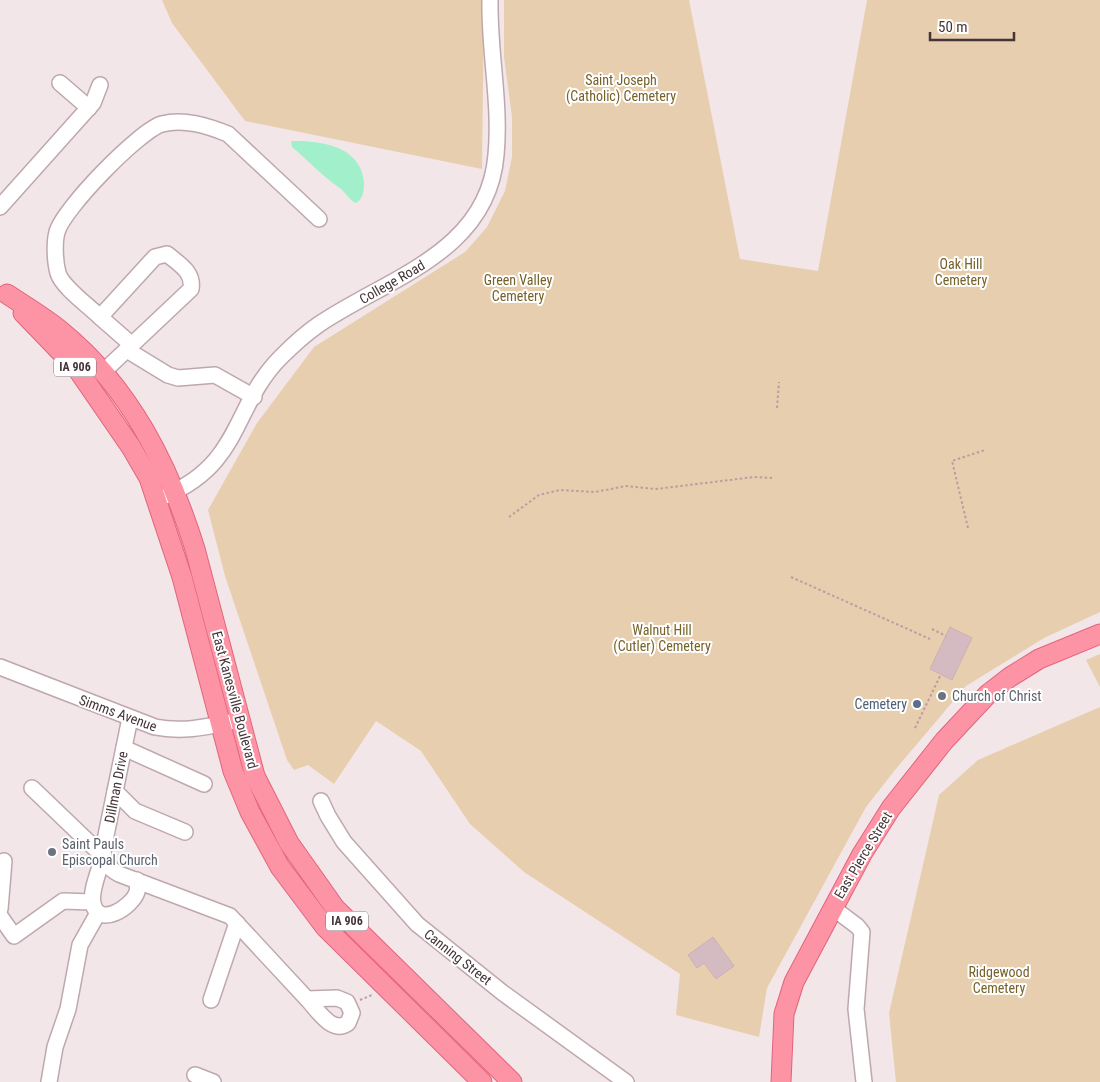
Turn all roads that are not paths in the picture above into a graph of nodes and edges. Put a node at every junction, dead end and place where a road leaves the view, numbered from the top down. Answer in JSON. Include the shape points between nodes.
{"nodes":[{"id":1,"x":490,"y":0,"type":"edge"},
{"id":2,"x":60,"y":83,"type":"dead end"},
{"id":3,"x":100,"y":85,"type":"dead end"},
{"id":4,"x":88,"y":108,"type":"junction"},
{"id":5,"x":0,"y":208,"type":"edge"},
{"id":6,"x":319,"y":220,"type":"dead end"},
{"id":7,"x":4,"y":291,"type":"edge"},
{"id":8,"x":100,"y":317,"type":"junction"},
{"id":9,"x":130,"y":348,"type":"junction"},
{"id":10,"x":103,"y":372,"type":"junction"},
{"id":11,"x":254,"y":397,"type":"junction"},
{"id":12,"x":175,"y":492,"type":"junction"},
{"id":13,"x":158,"y":500,"type":"junction"},
{"id":14,"x":1100,"y":634,"type":"edge"},
{"id":15,"x":0,"y":668,"type":"edge"},
{"id":16,"x":130,"y":718,"type":"junction"},
{"id":17,"x":240,"y":720,"type":"junction"},
{"id":18,"x":220,"y":724,"type":"junction"},
{"id":19,"x":124,"y":748,"type":"junction"},
{"id":20,"x":204,"y":784,"type":"dead end"},
{"id":21,"x":32,"y":788,"type":"dead end"},
{"id":22,"x":115,"y":791,"type":"junction"},
{"id":23,"x":321,"y":801,"type":"dead end"},
{"id":24,"x":185,"y":832,"type":"dead end"},
{"id":25,"x":103,"y":856,"type":"junction"},
{"id":26,"x":4,"y":861,"type":"dead end"},
{"id":27,"x":137,"y":880,"type":"junction"},
{"id":28,"x":95,"y":907,"type":"junction"},
{"id":29,"x":832,"y":908,"type":"junction"},
{"id":30,"x":0,"y":909,"type":"edge"},
{"id":31,"x":0,"y":916,"type":"edge"},
{"id":32,"x":237,"y":923,"type":"junction"},
{"id":33,"x":307,"y":999,"type":"junction"},
{"id":34,"x":211,"y":1000,"type":"dead end"},
{"id":35,"x":195,"y":1075,"type":"dead end"},
{"id":36,"x":49,"y":1082,"type":"edge"},
{"id":37,"x":213,"y":1082,"type":"edge"},
{"id":38,"x":482,"y":1082,"type":"edge"},
{"id":39,"x":512,"y":1082,"type":"edge"},
{"id":40,"x":626,"y":1082,"type":"edge"},
{"id":41,"x":781,"y":1082,"type":"edge"},
{"id":42,"x":864,"y":1082,"type":"edge"}],
"edges":[{"from":1,"to":11,"type":"street","name":"College Road","via":[[490,48],[498,132],[493,177],[479,212],[444,250],[317,325],[280,358]]},
{"from":2,"to":4,"type":"street"},
{"from":3,"to":4,"type":"street"},
{"from":4,"to":5,"type":"street"},
{"from":6,"to":8,"type":"street","via":[[228,134],[210,126],[190,123],[160,124],[141,135],[81,196],[57,231],[58,275]]},
{"from":7,"to":10,"type":"main road","name":"East Kanesville Boulevard","number":"IA 906","via":[[61,330]]},
{"from":7,"to":13,"type":"main road","name":"East Kanesville Boulevard","number":"IA 906","via":[[78,370],[99,398],[131,447]]},
{"from":8,"to":9,"type":"street"},
{"from":8,"to":9,"type":"street","via":[[160,254],[167,254],[188,272],[191,289]]},
{"from":9,"to":10,"type":"street"},
{"from":9,"to":11,"type":"street","via":[[168,375],[178,378],[215,375]]},
{"from":10,"to":12,"type":"main road","name":"East Kanesville Boulevard","number":"IA 906","via":[[140,422]]},
{"from":11,"to":12,"type":"street","name":"College Road","via":[[218,459],[207,471]]},
{"from":12,"to":13,"type":"street","name":"College Road"},
{"from":12,"to":17,"type":"main road","name":"East Kanesville Boulevard","number":"IA 906","via":[[195,549]]},
{"from":13,"to":18,"type":"main road","name":"East Kanesville Boulevard","number":"IA 906","via":[[182,577]]},
{"from":14,"to":29,"type":"main road","name":"East Pierce Street","via":[[1039,659],[988,694],[891,808]]},
{"from":15,"to":16,"type":"street","name":"Simms Avenue"},
{"from":16,"to":18,"type":"street","name":"Simms Avenue","via":[[175,731]]},
{"from":16,"to":19,"type":"street","name":"Dillman Drive"},
{"from":17,"to":18,"type":"street","name":"Simms Avenue"},
{"from":17,"to":39,"type":"main road","name":"East Kanesville Boulevard","number":"IA 906","via":[[255,776],[271,810],[312,877],[348,921]]},
{"from":18,"to":38,"type":"main road","name":"East Kanesville Boulevard","number":"IA 906","via":[[250,812],[297,892],[344,947]]},
{"from":19,"to":20,"type":"street"},
{"from":19,"to":22,"type":"street","name":"Dillman Drive"},
{"from":21,"to":25,"type":"street"},
{"from":22,"to":24,"type":"street","via":[[135,811]]},
{"from":22,"to":25,"type":"street","name":"Dillman Drive"},
{"from":23,"to":40,"type":"street","name":"Canning Street","via":[[344,842],[417,924],[496,987]]},
{"from":25,"to":27,"type":"street","via":[[114,871]]},
{"from":25,"to":28,"type":"street","name":"Dillman Drive"},
{"from":26,"to":30,"type":"street"},
{"from":27,"to":28,"type":"street","via":[[137,892],[115,914],[107,916]]},
{"from":27,"to":32,"type":"street","via":[[222,912]]},
{"from":28,"to":31,"type":"street","via":[[63,901],[14,936]]},
{"from":28,"to":36,"type":"street","name":"Dillman Drive","via":[[80,945]]},
{"from":29,"to":41,"type":"main road","name":"East Pierce Street","via":[[787,1002]]},
{"from":29,"to":42,"type":"street","via":[[862,932],[856,1009]]},
{"from":32,"to":33,"type":"street"},
{"from":32,"to":34,"type":"street"},
{"from":33,"to":33,"type":"street","via":[[337,998],[348,1004],[351,1018],[345,1025],[330,1024]]},
{"from":35,"to":37,"type":"street"}]}
